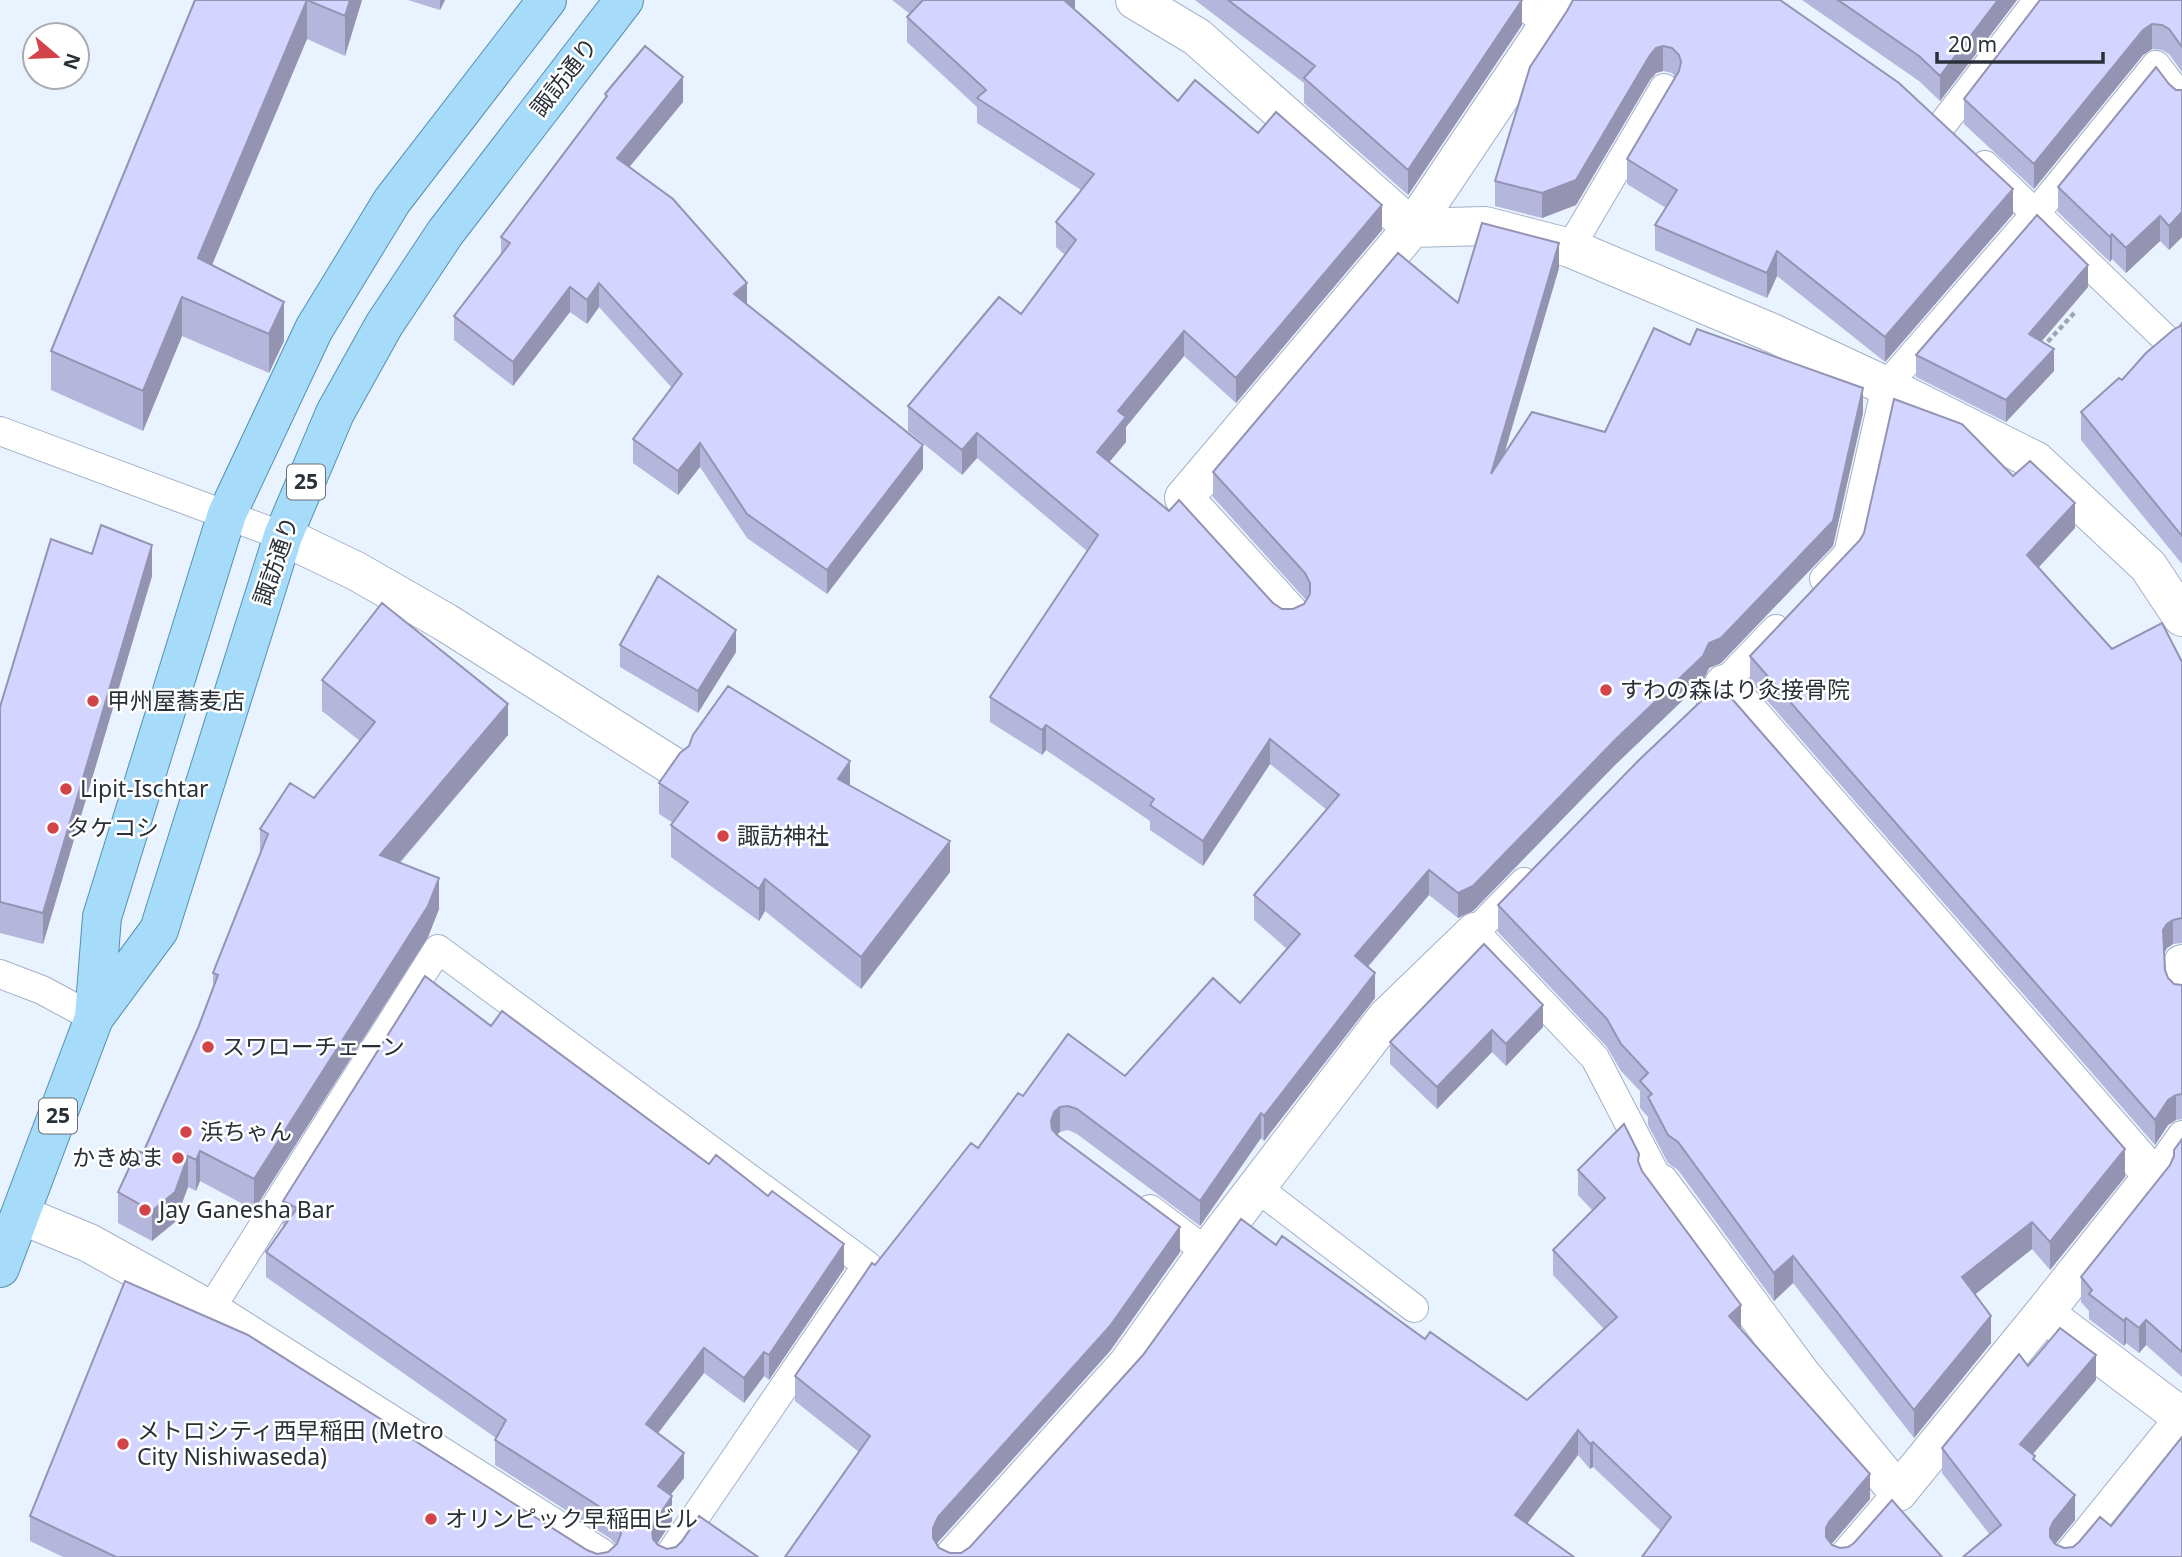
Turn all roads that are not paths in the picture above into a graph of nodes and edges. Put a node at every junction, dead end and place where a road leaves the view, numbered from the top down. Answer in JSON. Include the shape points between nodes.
{"nodes":[{"id":1,"x":547,"y":0,"type":"edge"},
{"id":2,"x":624,"y":0,"type":"edge"},
{"id":3,"x":1135,"y":0,"type":"edge"},
{"id":4,"x":1516,"y":0,"type":"edge"},
{"id":5,"x":2038,"y":0,"type":"edge"},
{"id":6,"x":1555,"y":12,"type":"edge"},
{"id":7,"x":1664,"y":88,"type":"dead end"},
{"id":8,"x":2182,"y":99,"type":"edge"},
{"id":9,"x":2036,"y":213,"type":"junction"},
{"id":10,"x":1412,"y":228,"type":"junction"},
{"id":11,"x":1570,"y":248,"type":"junction"},
{"id":12,"x":2169,"y":341,"type":"edge"},
{"id":13,"x":1886,"y":386,"type":"junction"},
{"id":14,"x":0,"y":431,"type":"edge"},
{"id":15,"x":227,"y":514,"type":"junction"},
{"id":16,"x":282,"y":536,"type":"junction"},
{"id":17,"x":1289,"y":613,"type":"edge"},
{"id":18,"x":2182,"y":618,"type":"edge"},
{"id":19,"x":1724,"y":684,"type":"junction"},
{"id":20,"x":1694,"y":712,"type":"edge"},
{"id":21,"x":671,"y":765,"type":"edge"},
{"id":22,"x":1541,"y":864,"type":"edge"},
{"id":23,"x":1475,"y":932,"type":"junction"},
{"id":24,"x":2182,"y":959,"type":"edge"},
{"id":25,"x":0,"y":974,"type":"edge"},
{"id":26,"x":2182,"y":994,"type":"edge"},
{"id":27,"x":94,"y":1018,"type":"junction"},
{"id":28,"x":2182,"y":1135,"type":"edge"},
{"id":29,"x":2153,"y":1176,"type":"junction"},
{"id":30,"x":1660,"y":1183,"type":"joint"},
{"id":31,"x":1256,"y":1187,"type":"junction"},
{"id":32,"x":1131,"y":1195,"type":"edge"},
{"id":33,"x":21,"y":1215,"type":"junction"},
{"id":34,"x":1207,"y":1252,"type":"junction"},
{"id":35,"x":0,"y":1268,"type":"edge"},
{"id":36,"x":1414,"y":1308,"type":"dead end"},
{"id":37,"x":210,"y":1310,"type":"junction"},
{"id":38,"x":2044,"y":1313,"type":"junction"},
{"id":39,"x":2181,"y":1417,"type":"edge"},
{"id":40,"x":1898,"y":1492,"type":"junction"},
{"id":41,"x":599,"y":1557,"type":"edge"},
{"id":42,"x":668,"y":1557,"type":"edge"},
{"id":43,"x":954,"y":1557,"type":"edge"},
{"id":44,"x":1842,"y":1557,"type":"edge"},
{"id":45,"x":2066,"y":1557,"type":"edge"}],
"edges":[{"from":1,"to":15,"type":"main road","name":"諏訪通り","number":"25","via":[[392,201],[314,329]]},
{"from":2,"to":16,"type":"main road","name":"諏訪通り","number":"25","via":[[445,233],[384,325],[335,413]]},
{"from":3,"to":10,"type":"street","via":[[1197,37]]},
{"from":4,"to":6,"type":"lane"},
{"from":5,"to":9,"type":"lane","via":[[1949,132]]},
{"from":6,"to":10,"type":"street"},
{"from":7,"to":11,"type":"lane"},
{"from":8,"to":9,"type":"lane","via":[[2156,65]]},
{"from":9,"to":12,"type":"lane"},
{"from":9,"to":13,"type":"lane"},
{"from":10,"to":11,"type":"street","via":[[1485,226]]},
{"from":10,"to":17,"type":"street","via":[[1184,498]]},
{"from":11,"to":13,"type":"street"},
{"from":13,"to":18,"type":"street","via":[[2036,461],[2148,566]]},
{"from":13,"to":19,"type":"lane","via":[[1848,554]]},
{"from":14,"to":15,"type":"lane"},
{"from":15,"to":16,"type":"lane"},
{"from":15,"to":27,"type":"main road","name":"諏訪通り","number":"25","via":[[102,917]]},
{"from":16,"to":21,"type":"street","via":[[356,571],[445,622]]},
{"from":16,"to":27,"type":"main road","name":"諏訪通り","number":"25","via":[[159,930]]},
{"from":19,"to":20,"type":"lane"},
{"from":19,"to":29,"type":"street"},
{"from":22,"to":23,"type":"lane"},
{"from":23,"to":30,"type":"lane","via":[[1595,1058]]},
{"from":23,"to":31,"type":"street","via":[[1386,1018]]},
{"from":24,"to":26,"type":"lane"},
{"from":25,"to":27,"type":"lane"},
{"from":27,"to":33,"type":"main road","name":"諏訪通り","number":"25"},
{"from":28,"to":29,"type":"lane"},
{"from":29,"to":38,"type":"street"},
{"from":30,"to":40,"type":"street","via":[[1801,1374]]},
{"from":31,"to":34,"type":"street"},
{"from":31,"to":36,"type":"lane"},
{"from":32,"to":34,"type":"lane"},
{"from":33,"to":35,"type":"main road","name":"諏訪通り","number":"25"},
{"from":33,"to":37,"type":"street","via":[[89,1243]]},
{"from":34,"to":43,"type":"street","via":[[1127,1364]]},
{"from":37,"to":41,"type":"street"},
{"from":37,"to":42,"type":"lane","via":[[438,949],[867,1265]]},
{"from":38,"to":39,"type":"street"},
{"from":38,"to":40,"type":"street"},
{"from":39,"to":45,"type":"lane"},
{"from":40,"to":44,"type":"lane"}]}
